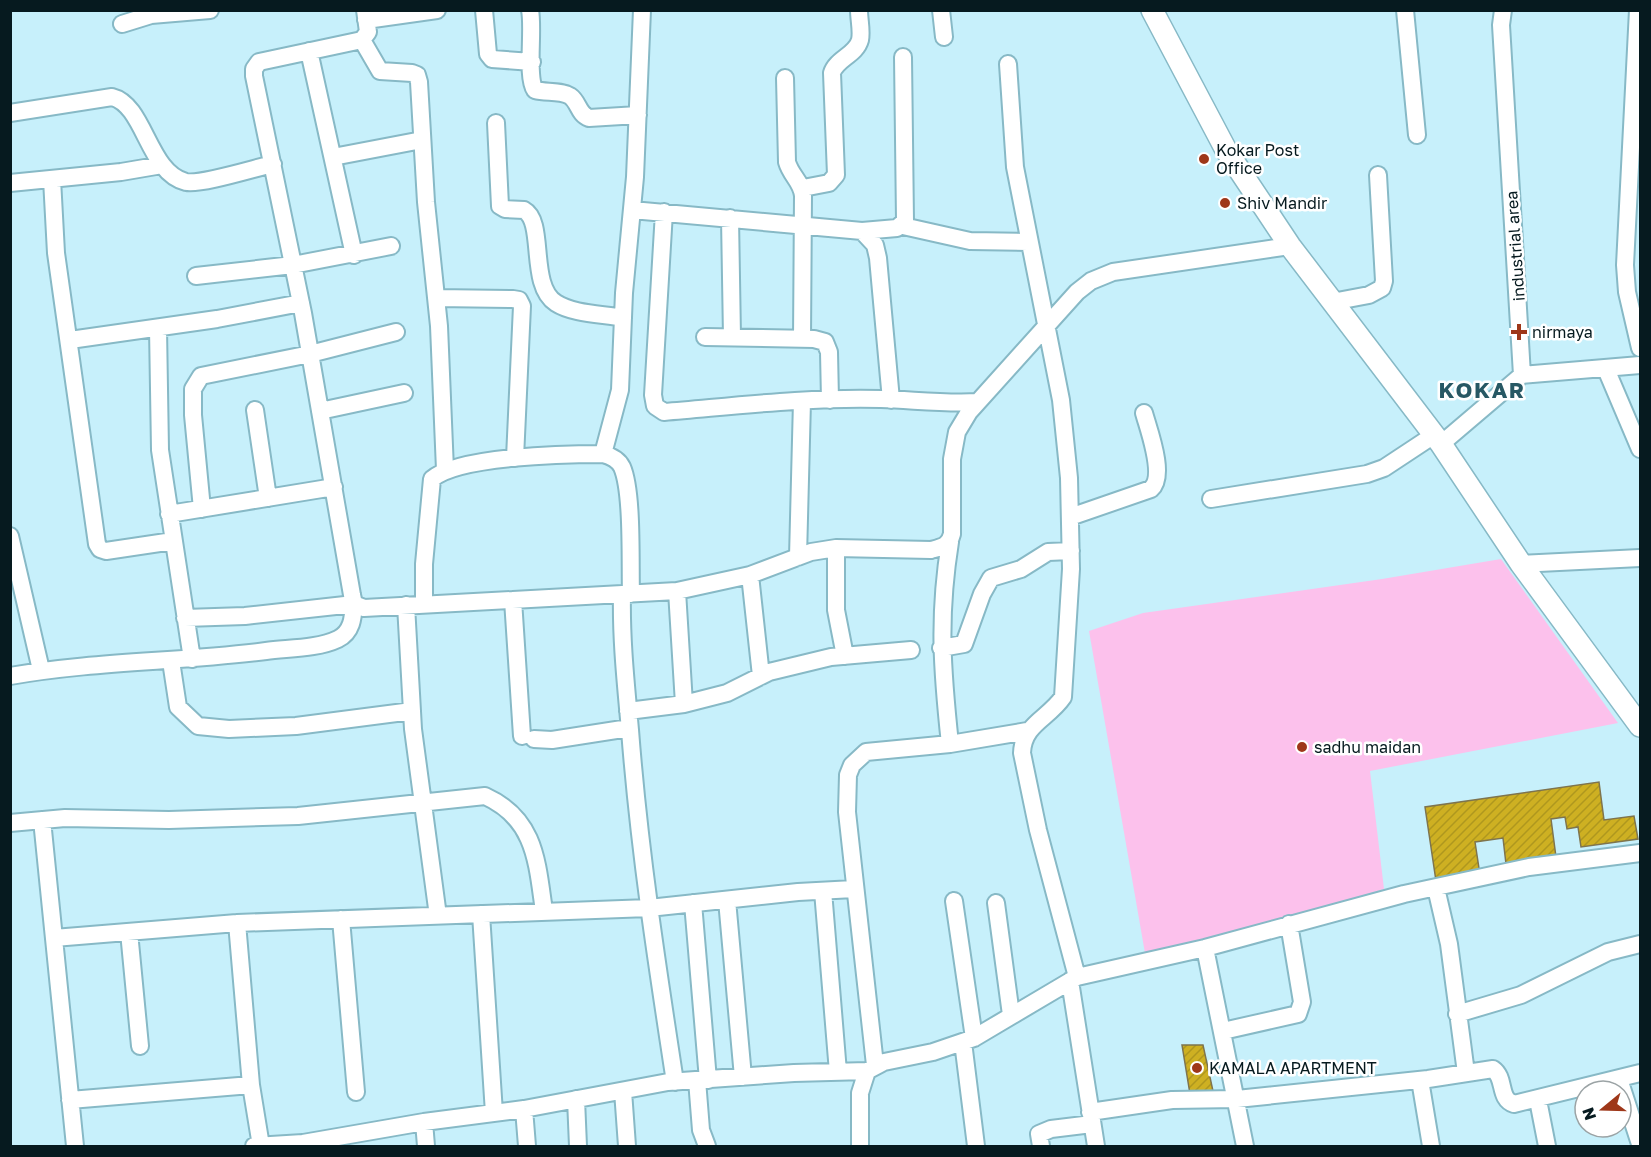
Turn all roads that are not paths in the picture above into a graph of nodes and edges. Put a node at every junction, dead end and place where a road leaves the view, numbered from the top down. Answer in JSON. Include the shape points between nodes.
{"nodes":[{"id":1,"x":210,"y":10,"type":"edge"},
{"id":2,"x":437,"y":10,"type":"edge"},
{"id":3,"x":484,"y":10,"type":"edge"},
{"id":4,"x":530,"y":10,"type":"edge"},
{"id":5,"x":642,"y":10,"type":"edge"},
{"id":6,"x":859,"y":10,"type":"edge"},
{"id":7,"x":941,"y":10,"type":"edge"},
{"id":8,"x":1152,"y":10,"type":"edge"},
{"id":9,"x":1405,"y":10,"type":"edge"},
{"id":10,"x":1638,"y":10,"type":"edge"},
{"id":11,"x":1501,"y":12,"type":"edge"},
{"id":12,"x":366,"y":15,"type":"edge"},
{"id":13,"x":122,"y":24,"type":"dead end"},
{"id":14,"x":944,"y":37,"type":"dead end"},
{"id":15,"x":362,"y":40,"type":"junction"},
{"id":16,"x":309,"y":51,"type":"junction"},
{"id":17,"x":903,"y":57,"type":"dead end"},
{"id":18,"x":532,"y":62,"type":"junction"},
{"id":19,"x":1008,"y":64,"type":"dead end"},
{"id":20,"x":785,"y":78,"type":"dead end"},
{"id":21,"x":10,"y":113,"type":"edge"},
{"id":22,"x":638,"y":115,"type":"junction"},
{"id":23,"x":496,"y":123,"type":"dead end"},
{"id":24,"x":1417,"y":135,"type":"dead end"},
{"id":25,"x":422,"y":140,"type":"junction"},
{"id":26,"x":333,"y":157,"type":"junction"},
{"id":27,"x":273,"y":164,"type":"junction"},
{"id":28,"x":162,"y":165,"type":"junction"},
{"id":29,"x":1378,"y":175,"type":"dead end"},
{"id":30,"x":52,"y":179,"type":"junction"},
{"id":31,"x":10,"y":183,"type":"edge"},
{"id":32,"x":802,"y":188,"type":"junction"},
{"id":33,"x":632,"y":210,"type":"junction"},
{"id":34,"x":664,"y":213,"type":"junction"},
{"id":35,"x":730,"y":218,"type":"junction"},
{"id":36,"x":804,"y":224,"type":"junction"},
{"id":37,"x":903,"y":226,"type":"junction"},
{"id":38,"x":862,"y":231,"type":"junction"},
{"id":39,"x":1028,"y":242,"type":"junction"},
{"id":40,"x":391,"y":246,"type":"dead end"},
{"id":41,"x":1290,"y":246,"type":"junction"},
{"id":42,"x":354,"y":255,"type":"junction"},
{"id":43,"x":293,"y":265,"type":"junction"},
{"id":44,"x":196,"y":276,"type":"dead end"},
{"id":45,"x":436,"y":298,"type":"junction"},
{"id":46,"x":1332,"y":302,"type":"junction"},
{"id":47,"x":301,"y":303,"type":"junction"},
{"id":48,"x":623,"y":318,"type":"junction"},
{"id":49,"x":1046,"y":327,"type":"junction"},
{"id":50,"x":158,"y":328,"type":"junction"},
{"id":51,"x":396,"y":332,"type":"dead end"},
{"id":52,"x":705,"y":337,"type":"dead end"},
{"id":53,"x":732,"y":337,"type":"junction"},
{"id":54,"x":802,"y":339,"type":"junction"},
{"id":55,"x":70,"y":340,"type":"junction"},
{"id":56,"x":1641,"y":348,"type":"edge"},
{"id":57,"x":310,"y":354,"type":"junction"},
{"id":58,"x":1641,"y":365,"type":"edge"},
{"id":59,"x":1606,"y":369,"type":"junction"},
{"id":60,"x":1522,"y":375,"type":"junction"},
{"id":61,"x":404,"y":393,"type":"dead end"},
{"id":62,"x":802,"y":400,"type":"junction"},
{"id":63,"x":830,"y":400,"type":"junction"},
{"id":64,"x":891,"y":400,"type":"junction"},
{"id":65,"x":978,"y":402,"type":"junction"},
{"id":66,"x":255,"y":410,"type":"dead end"},
{"id":67,"x":320,"y":411,"type":"junction"},
{"id":68,"x":1144,"y":413,"type":"dead end"},
{"id":69,"x":1437,"y":439,"type":"junction"},
{"id":70,"x":1641,"y":449,"type":"edge"},
{"id":71,"x":603,"y":454,"type":"junction"},
{"id":72,"x":515,"y":458,"type":"junction"},
{"id":73,"x":445,"y":470,"type":"junction"},
{"id":74,"x":334,"y":487,"type":"junction"},
{"id":75,"x":268,"y":498,"type":"junction"},
{"id":76,"x":1211,"y":498,"type":"dead end"},
{"id":77,"x":202,"y":509,"type":"junction"},
{"id":78,"x":169,"y":514,"type":"junction"},
{"id":79,"x":1070,"y":517,"type":"junction"},
{"id":80,"x":10,"y":536,"type":"edge"},
{"id":81,"x":173,"y":541,"type":"junction"},
{"id":82,"x":950,"y":542,"type":"junction"},
{"id":83,"x":836,"y":548,"type":"junction"},
{"id":84,"x":1071,"y":551,"type":"junction"},
{"id":85,"x":798,"y":557,"type":"junction"},
{"id":86,"x":1641,"y":558,"type":"edge"},
{"id":87,"x":1521,"y":564,"type":"junction"},
{"id":88,"x":750,"y":575,"type":"junction"},
{"id":89,"x":676,"y":591,"type":"junction"},
{"id":90,"x":626,"y":594,"type":"junction"},
{"id":91,"x":513,"y":600,"type":"junction"},
{"id":92,"x":354,"y":604,"type":"junction"},
{"id":93,"x":424,"y":604,"type":"junction"},
{"id":94,"x":406,"y":605,"type":"junction"},
{"id":95,"x":185,"y":618,"type":"junction"},
{"id":96,"x":941,"y":648,"type":"junction"},
{"id":97,"x":911,"y":650,"type":"dead end"},
{"id":98,"x":845,"y":656,"type":"junction"},
{"id":99,"x":192,"y":659,"type":"junction"},
{"id":100,"x":171,"y":661,"type":"junction"},
{"id":101,"x":40,"y":670,"type":"junction"},
{"id":102,"x":10,"y":676,"type":"edge"},
{"id":103,"x":761,"y":676,"type":"junction"},
{"id":104,"x":684,"y":704,"type":"junction"},
{"id":105,"x":412,"y":711,"type":"junction"},
{"id":106,"x":629,"y":720,"type":"junction"},
{"id":107,"x":1641,"y":726,"type":"edge"},
{"id":108,"x":1027,"y":731,"type":"junction"},
{"id":109,"x":950,"y":744,"type":"junction"},
{"id":110,"x":421,"y":804,"type":"junction"},
{"id":111,"x":42,"y":820,"type":"junction"},
{"id":112,"x":10,"y":823,"type":"edge"},
{"id":113,"x":1641,"y":853,"type":"edge"},
{"id":114,"x":1436,"y":888,"type":"junction"},
{"id":115,"x":854,"y":889,"type":"junction"},
{"id":116,"x":823,"y":891,"type":"junction"},
{"id":117,"x":728,"y":900,"type":"junction"},
{"id":118,"x":954,"y":900,"type":"dead end"},
{"id":119,"x":693,"y":903,"type":"junction"},
{"id":120,"x":996,"y":903,"type":"dead end"},
{"id":121,"x":649,"y":908,"type":"junction"},
{"id":122,"x":544,"y":911,"type":"junction"},
{"id":123,"x":481,"y":914,"type":"junction"},
{"id":124,"x":438,"y":916,"type":"junction"},
{"id":125,"x":341,"y":919,"type":"junction"},
{"id":126,"x":237,"y":923,"type":"junction"},
{"id":127,"x":1289,"y":924,"type":"junction"},
{"id":128,"x":129,"y":932,"type":"junction"},
{"id":129,"x":54,"y":938,"type":"junction"},
{"id":130,"x":1641,"y":944,"type":"edge"},
{"id":131,"x":1205,"y":948,"type":"junction"},
{"id":132,"x":1074,"y":979,"type":"junction"},
{"id":133,"x":1457,"y":1014,"type":"junction"},
{"id":134,"x":1011,"y":1016,"type":"junction"},
{"id":135,"x":1223,"y":1031,"type":"junction"},
{"id":136,"x":969,"y":1040,"type":"junction"},
{"id":137,"x":140,"y":1046,"type":"dead end"},
{"id":138,"x":871,"y":1068,"type":"junction"},
{"id":139,"x":838,"y":1072,"type":"junction"},
{"id":140,"x":1466,"y":1073,"type":"junction"},
{"id":141,"x":1641,"y":1073,"type":"edge"},
{"id":142,"x":743,"y":1077,"type":"junction"},
{"id":143,"x":1619,"y":1079,"type":"edge"},
{"id":144,"x":702,"y":1080,"type":"junction"},
{"id":145,"x":1420,"y":1080,"type":"junction"},
{"id":146,"x":675,"y":1082,"type":"junction"},
{"id":147,"x":250,"y":1085,"type":"junction"},
{"id":148,"x":623,"y":1091,"type":"junction"},
{"id":149,"x":1573,"y":1091,"type":"edge"},
{"id":150,"x":356,"y":1092,"type":"dead end"},
{"id":151,"x":1237,"y":1099,"type":"junction"},
{"id":152,"x":70,"y":1100,"type":"junction"},
{"id":153,"x":576,"y":1100,"type":"junction"},
{"id":154,"x":1538,"y":1100,"type":"junction"},
{"id":155,"x":524,"y":1109,"type":"junction"},
{"id":156,"x":494,"y":1113,"type":"junction"},
{"id":157,"x":1091,"y":1118,"type":"junction"},
{"id":158,"x":1633,"y":1120,"type":"edge"},
{"id":159,"x":424,"y":1122,"type":"junction"},
{"id":160,"x":346,"y":1142,"type":"edge"},
{"id":161,"x":1641,"y":1144,"type":"edge"},
{"id":162,"x":75,"y":1146,"type":"edge"},
{"id":163,"x":254,"y":1146,"type":"edge"},
{"id":164,"x":261,"y":1146,"type":"edge"},
{"id":165,"x":426,"y":1146,"type":"edge"},
{"id":166,"x":527,"y":1146,"type":"edge"},
{"id":167,"x":578,"y":1146,"type":"edge"},
{"id":168,"x":627,"y":1146,"type":"edge"},
{"id":169,"x":707,"y":1146,"type":"edge"},
{"id":170,"x":860,"y":1146,"type":"edge"},
{"id":171,"x":976,"y":1146,"type":"edge"},
{"id":172,"x":1041,"y":1146,"type":"edge"},
{"id":173,"x":1096,"y":1146,"type":"edge"},
{"id":174,"x":1245,"y":1146,"type":"edge"},
{"id":175,"x":1431,"y":1146,"type":"edge"},
{"id":176,"x":1547,"y":1146,"type":"edge"}],
"edges":[{"from":1,"to":13,"type":"street","via":[[151,15]]},
{"from":2,"to":12,"type":"street"},
{"from":3,"to":18,"type":"street","via":[[488,54],[492,59]]},
{"from":4,"to":18,"type":"street"},
{"from":5,"to":22,"type":"street"},
{"from":6,"to":32,"type":"street","via":[[860,41],[832,74],[836,175],[829,183]]},
{"from":7,"to":14,"type":"street"},
{"from":8,"to":41,"type":"main road","via":[[1226,150]]},
{"from":9,"to":24,"type":"street"},
{"from":10,"to":56,"type":"street","via":[[1625,266],[1627,292]]},
{"from":11,"to":60,"type":"street","name":"industrial area"},
{"from":12,"to":15,"type":"street","via":[[368,32]]},
{"from":15,"to":16,"type":"street"},
{"from":15,"to":25,"type":"street","via":[[380,71],[417,75]]},
{"from":16,"to":26,"type":"street"},
{"from":16,"to":27,"type":"street","via":[[259,62],[254,69]]},
{"from":17,"to":37,"type":"street"},
{"from":18,"to":22,"type":"street","via":[[535,90],[567,94],[583,116],[594,119]]},
{"from":19,"to":39,"type":"street","via":[[1015,167]]},
{"from":20,"to":32,"type":"street","via":[[788,162]]},
{"from":21,"to":28,"type":"street","via":[[112,97],[121,99]]},
{"from":22,"to":33,"type":"street"},
{"from":23,"to":48,"type":"street","via":[[500,206],[524,210],[532,218],[541,275],[549,297],[564,307]]},
{"from":25,"to":26,"type":"street"},
{"from":25,"to":45,"type":"street"},
{"from":26,"to":42,"type":"street"},
{"from":27,"to":28,"type":"street","via":[[188,183]]},
{"from":27,"to":43,"type":"street"},
{"from":28,"to":30,"type":"street"},
{"from":29,"to":46,"type":"street","via":[[1382,288],[1369,295]]},
{"from":30,"to":31,"type":"street"},
{"from":30,"to":55,"type":"street","via":[[56,253]]},
{"from":32,"to":36,"type":"street"},
{"from":33,"to":34,"type":"street"},
{"from":33,"to":48,"type":"street"},
{"from":34,"to":35,"type":"street"},
{"from":34,"to":62,"type":"street","via":[[653,384],[655,406],[664,412]]},
{"from":35,"to":36,"type":"street"},
{"from":35,"to":53,"type":"street"},
{"from":36,"to":38,"type":"street"},
{"from":36,"to":54,"type":"street"},
{"from":37,"to":38,"type":"street"},
{"from":37,"to":39,"type":"street","via":[[970,241]]},
{"from":38,"to":64,"type":"street","via":[[875,245],[878,258]]},
{"from":39,"to":49,"type":"street"},
{"from":40,"to":42,"type":"street"},
{"from":41,"to":46,"type":"main road"},
{"from":41,"to":49,"type":"street","via":[[1113,272],[1077,292]]},
{"from":42,"to":43,"type":"street"},
{"from":43,"to":44,"type":"street"},
{"from":43,"to":47,"type":"street"},
{"from":45,"to":72,"type":"street","via":[[513,299],[522,306]]},
{"from":45,"to":73,"type":"street"},
{"from":46,"to":69,"type":"main road"},
{"from":47,"to":50,"type":"street"},
{"from":47,"to":57,"type":"street"},
{"from":48,"to":71,"type":"street","via":[[620,390]]},
{"from":49,"to":65,"type":"street"},
{"from":49,"to":79,"type":"street","via":[[1061,400]]},
{"from":50,"to":55,"type":"street"},
{"from":50,"to":78,"type":"street","via":[[160,450]]},
{"from":51,"to":57,"type":"street"},
{"from":52,"to":53,"type":"street"},
{"from":53,"to":54,"type":"street"},
{"from":54,"to":63,"type":"street","via":[[825,342],[829,352]]},
{"from":55,"to":81,"type":"street","via":[[97,544],[106,551]]},
{"from":57,"to":67,"type":"street"},
{"from":57,"to":77,"type":"street","via":[[207,373],[194,383],[193,415]]},
{"from":58,"to":59,"type":"street"},
{"from":59,"to":60,"type":"street"},
{"from":59,"to":70,"type":"street"},
{"from":60,"to":69,"type":"street"},
{"from":61,"to":67,"type":"street"},
{"from":62,"to":63,"type":"street"},
{"from":62,"to":85,"type":"street"},
{"from":63,"to":64,"type":"street"},
{"from":64,"to":65,"type":"street","via":[[939,405]]},
{"from":65,"to":82,"type":"street","via":[[957,432],[952,459]]},
{"from":66,"to":75,"type":"street"},
{"from":67,"to":74,"type":"street"},
{"from":68,"to":79,"type":"street","via":[[1157,468],[1156,484]]},
{"from":69,"to":76,"type":"street","via":[[1367,474]]},
{"from":69,"to":87,"type":"main road"},
{"from":71,"to":72,"type":"street"},
{"from":71,"to":90,"type":"street","via":[[621,466],[625,479],[629,522]]},
{"from":72,"to":73,"type":"street"},
{"from":73,"to":93,"type":"street","via":[[432,478]]},
{"from":74,"to":75,"type":"street"},
{"from":74,"to":92,"type":"street"},
{"from":75,"to":77,"type":"street"},
{"from":77,"to":78,"type":"street"},
{"from":78,"to":81,"type":"street"},
{"from":79,"to":84,"type":"street"},
{"from":80,"to":101,"type":"street"},
{"from":81,"to":95,"type":"street"},
{"from":82,"to":83,"type":"street","via":[[931,550]]},
{"from":82,"to":96,"type":"street","via":[[942,591]]},
{"from":83,"to":85,"type":"street"},
{"from":83,"to":98,"type":"street","via":[[836,610]]},
{"from":84,"to":96,"type":"street","via":[[1048,552],[1021,569],[991,578],[964,644]]},
{"from":84,"to":108,"type":"street","via":[[1063,697],[1055,709]]},
{"from":85,"to":88,"type":"street"},
{"from":86,"to":87,"type":"street"},
{"from":87,"to":107,"type":"main road"},
{"from":88,"to":89,"type":"street"},
{"from":88,"to":103,"type":"street"},
{"from":89,"to":90,"type":"street"},
{"from":89,"to":104,"type":"street"},
{"from":90,"to":91,"type":"street"},
{"from":90,"to":106,"type":"street","via":[[622,627]]},
{"from":91,"to":93,"type":"street"},
{"from":91,"to":106,"type":"street","via":[[528,738],[552,740]]},
{"from":92,"to":94,"type":"street","via":[[364,608]]},
{"from":92,"to":95,"type":"street"},
{"from":92,"to":99,"type":"street","via":[[352,623],[339,639]]},
{"from":93,"to":94,"type":"street"},
{"from":94,"to":105,"type":"street"},
{"from":95,"to":99,"type":"street"},
{"from":96,"to":109,"type":"street"},
{"from":97,"to":98,"type":"street"},
{"from":98,"to":103,"type":"street"},
{"from":99,"to":100,"type":"street"},
{"from":100,"to":101,"type":"street"},
{"from":100,"to":105,"type":"street","via":[[178,707],[198,726],[296,726]]},
{"from":101,"to":102,"type":"street"},
{"from":103,"to":104,"type":"street","via":[[727,693]]},
{"from":104,"to":106,"type":"street"},
{"from":105,"to":110,"type":"street"},
{"from":106,"to":121,"type":"street"},
{"from":108,"to":109,"type":"street"},
{"from":108,"to":132,"type":"street","via":[[1022,740],[1024,769]]},
{"from":109,"to":115,"type":"street","via":[[880,748],[866,752],[852,765],[847,803]]},
{"from":110,"to":111,"type":"street","via":[[298,816]]},
{"from":110,"to":122,"type":"street","via":[[476,796],[498,802],[522,825],[531,840]]},
{"from":110,"to":124,"type":"street"},
{"from":111,"to":112,"type":"street"},
{"from":111,"to":129,"type":"street"},
{"from":113,"to":114,"type":"street","via":[[1529,867]]},
{"from":114,"to":127,"type":"street"},
{"from":114,"to":133,"type":"street","via":[[1449,944]]},
{"from":115,"to":116,"type":"street"},
{"from":115,"to":138,"type":"street"},
{"from":116,"to":117,"type":"street"},
{"from":116,"to":139,"type":"street"},
{"from":117,"to":119,"type":"street"},
{"from":117,"to":142,"type":"street"},
{"from":118,"to":136,"type":"street"},
{"from":119,"to":121,"type":"street"},
{"from":119,"to":144,"type":"street"},
{"from":120,"to":134,"type":"street"},
{"from":121,"to":122,"type":"street"},
{"from":121,"to":146,"type":"street"},
{"from":122,"to":123,"type":"street"},
{"from":123,"to":124,"type":"street"},
{"from":123,"to":156,"type":"street"},
{"from":124,"to":125,"type":"street"},
{"from":125,"to":126,"type":"street"},
{"from":125,"to":150,"type":"street"},
{"from":126,"to":128,"type":"street"},
{"from":126,"to":147,"type":"street"},
{"from":127,"to":131,"type":"street"},
{"from":127,"to":135,"type":"street","via":[[1302,1002],[1298,1014]]},
{"from":128,"to":129,"type":"street"},
{"from":128,"to":137,"type":"street"},
{"from":129,"to":152,"type":"street"},
{"from":130,"to":133,"type":"street","via":[[1608,952],[1521,995]]},
{"from":131,"to":132,"type":"street"},
{"from":131,"to":135,"type":"street"},
{"from":132,"to":134,"type":"street"},
{"from":132,"to":157,"type":"street"},
{"from":133,"to":140,"type":"street"},
{"from":134,"to":136,"type":"street"},
{"from":135,"to":151,"type":"street"},
{"from":136,"to":138,"type":"street"},
{"from":136,"to":171,"type":"street"},
{"from":138,"to":139,"type":"street"},
{"from":138,"to":170,"type":"street","via":[[860,1093]]},
{"from":139,"to":142,"type":"street"},
{"from":140,"to":145,"type":"street"},
{"from":140,"to":154,"type":"street","via":[[1493,1069],[1509,1103]]},
{"from":141,"to":143,"type":"street"},
{"from":142,"to":144,"type":"street"},
{"from":144,"to":146,"type":"street"},
{"from":144,"to":169,"type":"street","via":[[701,1130]]},
{"from":145,"to":151,"type":"street"},
{"from":145,"to":175,"type":"street"},
{"from":146,"to":148,"type":"street"},
{"from":147,"to":152,"type":"street"},
{"from":147,"to":164,"type":"street"},
{"from":148,"to":153,"type":"street"},
{"from":148,"to":168,"type":"street"},
{"from":149,"to":154,"type":"street"},
{"from":151,"to":157,"type":"street","via":[[1172,1100]]},
{"from":151,"to":174,"type":"street"},
{"from":152,"to":162,"type":"street"},
{"from":153,"to":155,"type":"street"},
{"from":153,"to":167,"type":"street"},
{"from":154,"to":176,"type":"street"},
{"from":155,"to":156,"type":"street"},
{"from":155,"to":166,"type":"street"},
{"from":156,"to":159,"type":"street"},
{"from":157,"to":172,"type":"street","via":[[1039,1134]]},
{"from":157,"to":173,"type":"street"},
{"from":158,"to":161,"type":"street"},
{"from":159,"to":160,"type":"street"},
{"from":159,"to":165,"type":"street"},
{"from":160,"to":164,"type":"street"},
{"from":163,"to":164,"type":"street"}]}
